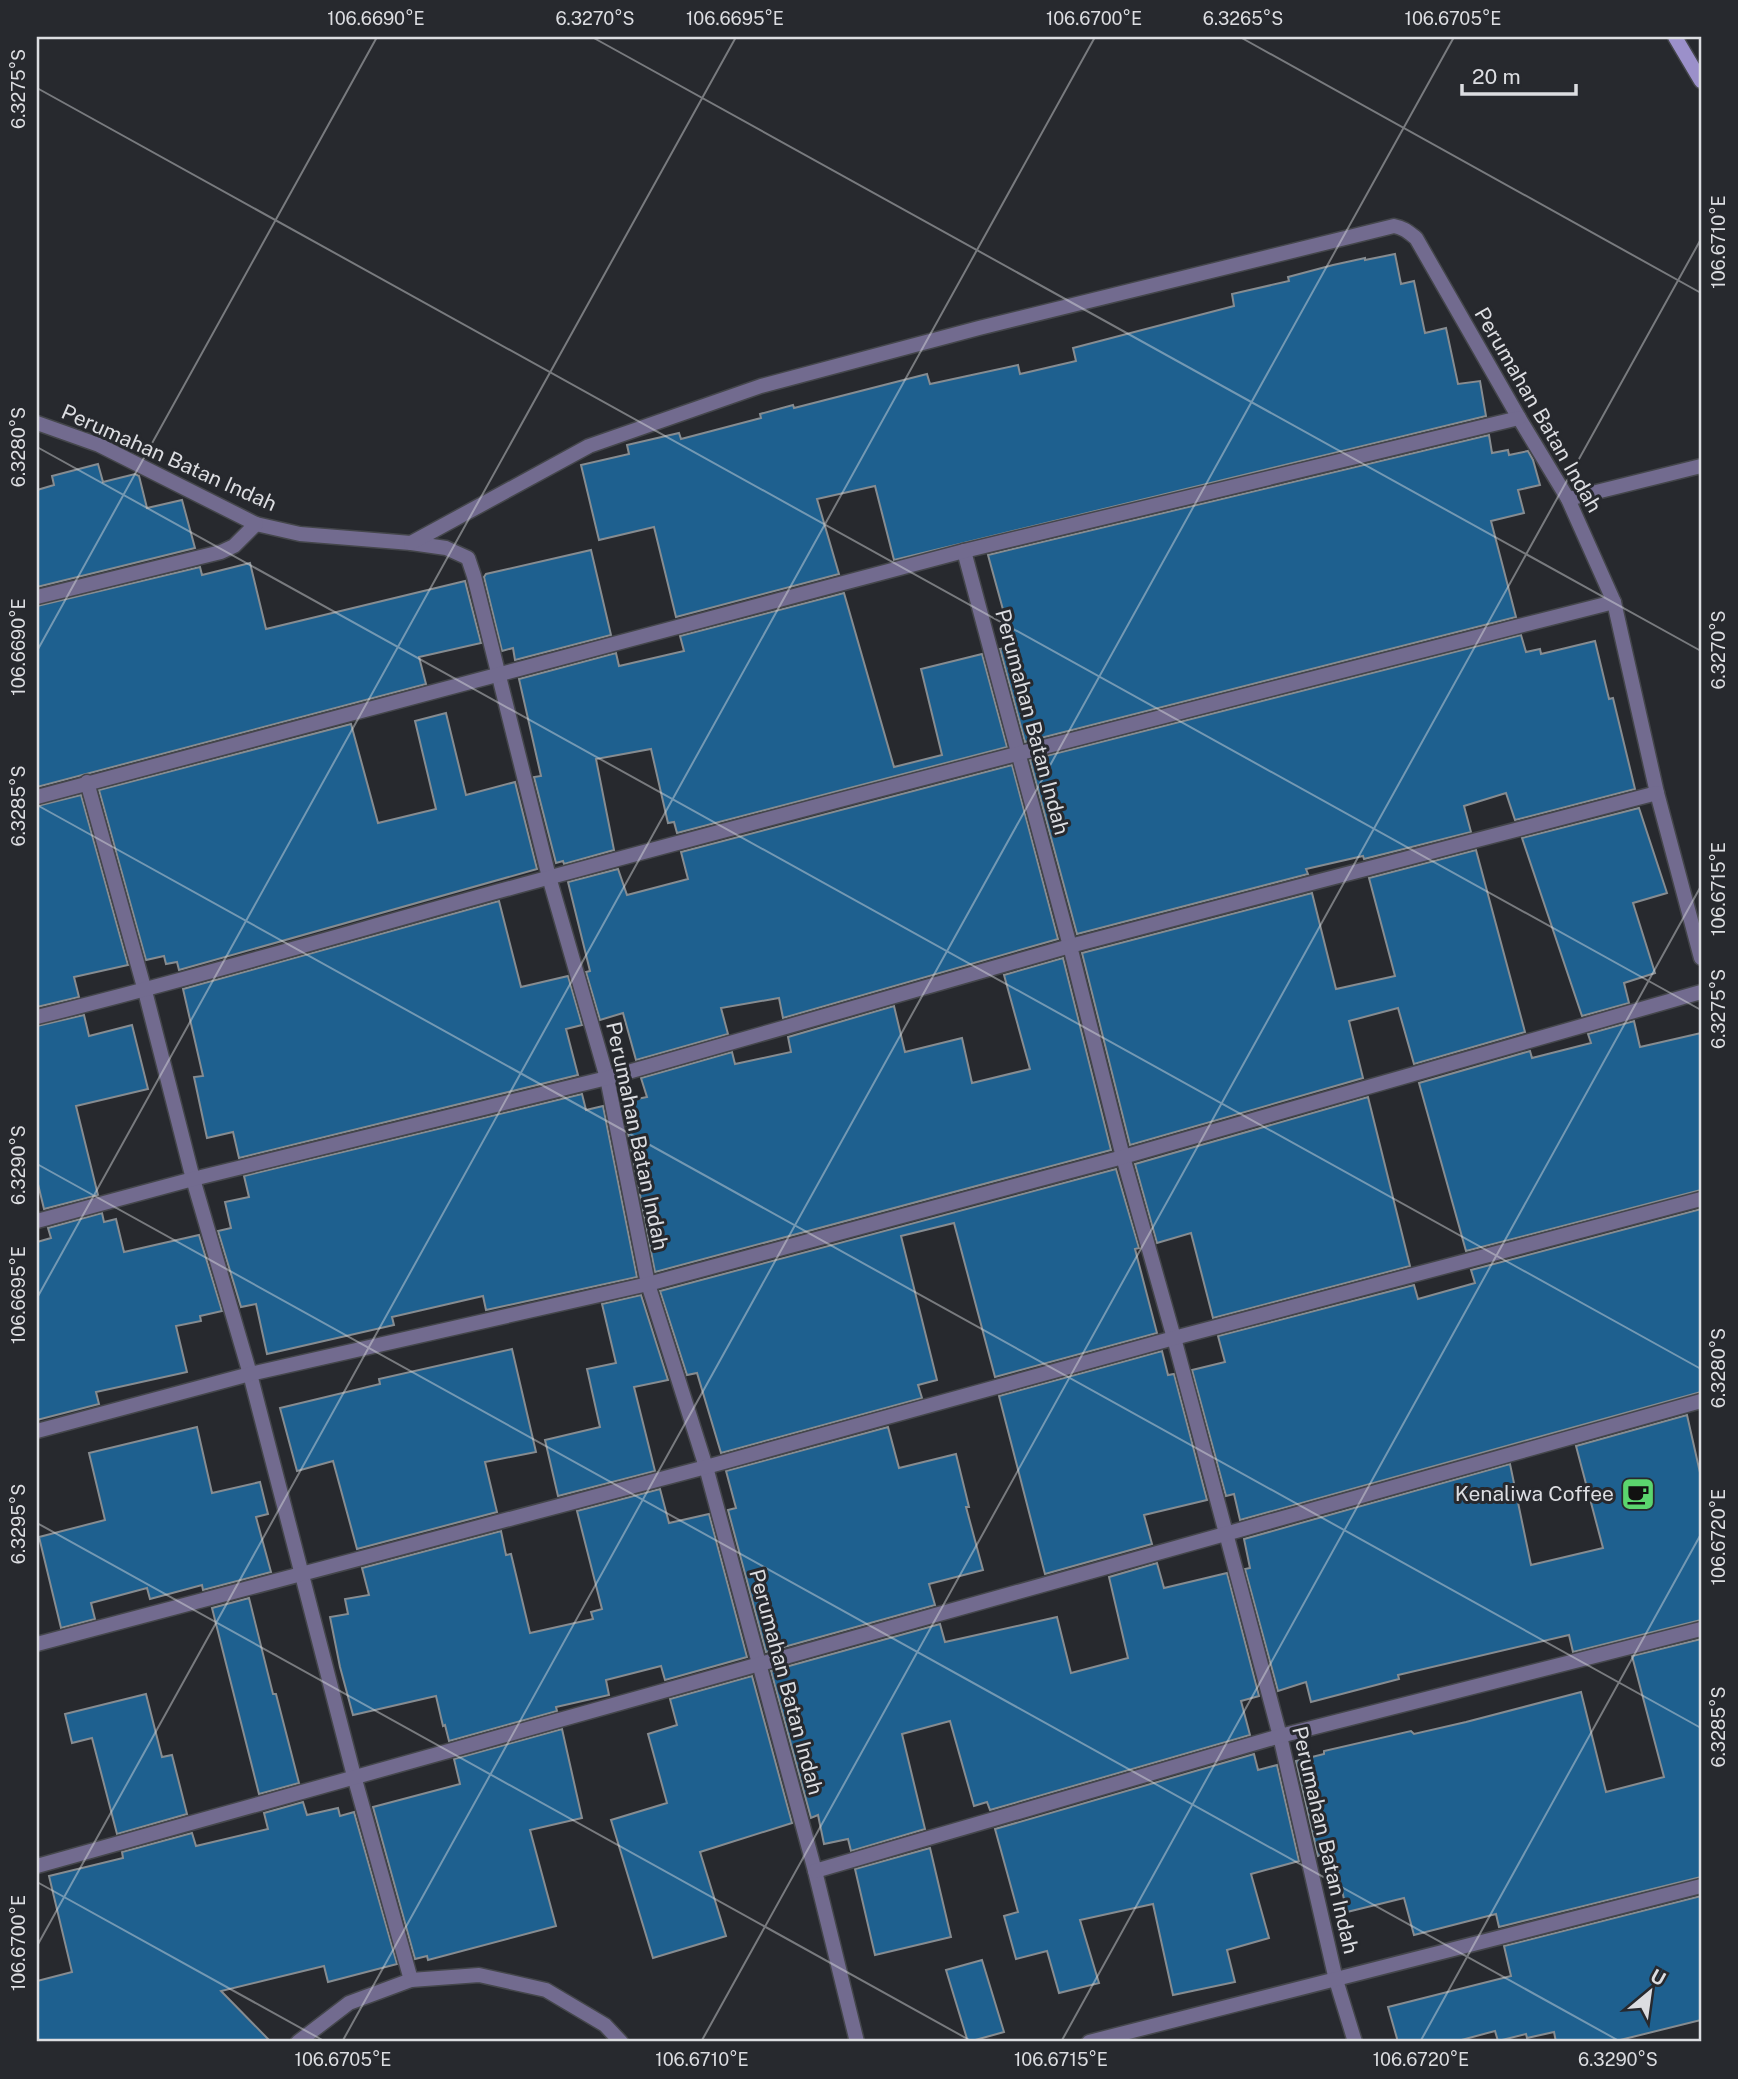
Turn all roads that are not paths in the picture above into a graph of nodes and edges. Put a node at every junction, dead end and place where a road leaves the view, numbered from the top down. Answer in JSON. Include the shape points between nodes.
{"nodes":[{"id":1,"x":1675,"y":37,"type":"edge"},
{"id":2,"x":1701,"y":81,"type":"edge"},
{"id":3,"x":1519,"y":418,"type":"junction"},
{"id":4,"x":37,"y":423,"type":"edge"},
{"id":5,"x":1701,"y":466,"type":"edge"},
{"id":6,"x":1569,"y":499,"type":"junction"},
{"id":7,"x":256,"y":524,"type":"junction"},
{"id":8,"x":411,"y":543,"type":"junction"},
{"id":9,"x":964,"y":551,"type":"junction"},
{"id":10,"x":37,"y":597,"type":"edge"},
{"id":11,"x":1614,"y":602,"type":"junction"},
{"id":12,"x":498,"y":673,"type":"junction"},
{"id":13,"x":1019,"y":753,"type":"junction"},
{"id":14,"x":87,"y":782,"type":"junction"},
{"id":15,"x":1657,"y":793,"type":"junction"},
{"id":16,"x":37,"y":797,"type":"edge"},
{"id":17,"x":549,"y":877,"type":"junction"},
{"id":18,"x":1070,"y":946,"type":"junction"},
{"id":19,"x":1701,"y":958,"type":"edge"},
{"id":20,"x":145,"y":991,"type":"junction"},
{"id":21,"x":1701,"y":992,"type":"edge"},
{"id":22,"x":37,"y":1017,"type":"edge"},
{"id":23,"x":607,"y":1078,"type":"junction"},
{"id":24,"x":1123,"y":1157,"type":"junction"},
{"id":25,"x":193,"y":1179,"type":"junction"},
{"id":26,"x":1701,"y":1199,"type":"edge"},
{"id":27,"x":37,"y":1221,"type":"edge"},
{"id":28,"x":648,"y":1284,"type":"junction"},
{"id":29,"x":1174,"y":1338,"type":"junction"},
{"id":30,"x":250,"y":1374,"type":"junction"},
{"id":31,"x":1701,"y":1401,"type":"edge"},
{"id":32,"x":37,"y":1431,"type":"edge"},
{"id":33,"x":706,"y":1467,"type":"junction"},
{"id":34,"x":1226,"y":1534,"type":"junction"},
{"id":35,"x":302,"y":1574,"type":"junction"},
{"id":36,"x":1701,"y":1629,"type":"edge"},
{"id":37,"x":37,"y":1644,"type":"edge"},
{"id":38,"x":758,"y":1664,"type":"junction"},
{"id":39,"x":1280,"y":1736,"type":"junction"},
{"id":40,"x":354,"y":1776,"type":"junction"},
{"id":41,"x":37,"y":1866,"type":"edge"},
{"id":42,"x":815,"y":1871,"type":"junction"},
{"id":43,"x":1701,"y":1885,"type":"edge"},
{"id":44,"x":411,"y":1980,"type":"junction"},
{"id":45,"x":1336,"y":1980,"type":"junction"},
{"id":46,"x":298,"y":2042,"type":"edge"},
{"id":47,"x":621,"y":2042,"type":"edge"},
{"id":48,"x":857,"y":2042,"type":"edge"},
{"id":49,"x":1089,"y":2042,"type":"edge"},
{"id":50,"x":1355,"y":2042,"type":"edge"}],
"edges":[{"from":1,"to":2,"type":"main road"},
{"from":3,"to":6,"type":"street","name":"Perumahan Batan Indah"},
{"from":3,"to":8,"type":"street","name":"Perumahan Batan Indah","via":[[1416,238],[1394,226],[761,386],[589,446]]},
{"from":3,"to":9,"type":"street"},
{"from":4,"to":7,"type":"street","name":"Perumahan Batan Indah","via":[[99,445]]},
{"from":5,"to":6,"type":"street"},
{"from":6,"to":11,"type":"street","name":"Perumahan Batan Indah"},
{"from":7,"to":8,"type":"street","name":"Perumahan Batan Indah","via":[[300,534]]},
{"from":7,"to":10,"type":"street","via":[[222,552]]},
{"from":8,"to":12,"type":"street","name":"Perumahan Batan Indah","via":[[446,548],[468,558]]},
{"from":9,"to":12,"type":"street"},
{"from":9,"to":13,"type":"street","name":"Perumahan Batan Indah"},
{"from":11,"to":13,"type":"street"},
{"from":11,"to":15,"type":"street","name":"Perumahan Batan Indah"},
{"from":12,"to":14,"type":"street"},
{"from":12,"to":17,"type":"street","name":"Perumahan Batan Indah"},
{"from":13,"to":17,"type":"street"},
{"from":13,"to":18,"type":"street","name":"Perumahan Batan Indah"},
{"from":14,"to":16,"type":"street"},
{"from":14,"to":20,"type":"street"},
{"from":15,"to":18,"type":"street"},
{"from":15,"to":19,"type":"street","name":"Perumahan Batan Indah"},
{"from":17,"to":20,"type":"street"},
{"from":17,"to":23,"type":"street","name":"Perumahan Batan Indah"},
{"from":18,"to":23,"type":"street"},
{"from":18,"to":24,"type":"street","name":"Perumahan Batan Indah"},
{"from":20,"to":22,"type":"street"},
{"from":20,"to":25,"type":"street"},
{"from":21,"to":24,"type":"street"},
{"from":23,"to":25,"type":"street"},
{"from":23,"to":28,"type":"street","name":"Perumahan Batan Indah"},
{"from":24,"to":28,"type":"street"},
{"from":24,"to":29,"type":"street","name":"Perumahan Batan Indah"},
{"from":25,"to":27,"type":"street"},
{"from":25,"to":30,"type":"street"},
{"from":26,"to":29,"type":"street"},
{"from":28,"to":30,"type":"street"},
{"from":28,"to":33,"type":"street","name":"Perumahan Batan Indah"},
{"from":29,"to":33,"type":"street"},
{"from":29,"to":34,"type":"street","name":"Perumahan Batan Indah"},
{"from":30,"to":32,"type":"street"},
{"from":30,"to":35,"type":"street"},
{"from":31,"to":34,"type":"street"},
{"from":33,"to":35,"type":"street"},
{"from":33,"to":38,"type":"street","name":"Perumahan Batan Indah"},
{"from":34,"to":38,"type":"street"},
{"from":34,"to":39,"type":"street","name":"Perumahan Batan Indah"},
{"from":35,"to":37,"type":"street"},
{"from":35,"to":40,"type":"street"},
{"from":36,"to":39,"type":"street"},
{"from":38,"to":40,"type":"street"},
{"from":38,"to":42,"type":"street","name":"Perumahan Batan Indah"},
{"from":39,"to":42,"type":"street"},
{"from":39,"to":45,"type":"street","name":"Perumahan Batan Indah"},
{"from":40,"to":41,"type":"street"},
{"from":40,"to":44,"type":"street"},
{"from":42,"to":48,"type":"street","name":"Perumahan Batan Indah"},
{"from":43,"to":45,"type":"street"},
{"from":44,"to":46,"type":"street","via":[[349,2003]]},
{"from":44,"to":47,"type":"street","via":[[479,1975],[546,1990],[605,2025]]},
{"from":45,"to":49,"type":"street"},
{"from":45,"to":50,"type":"street","name":"Perumahan Batan Indah"}]}
